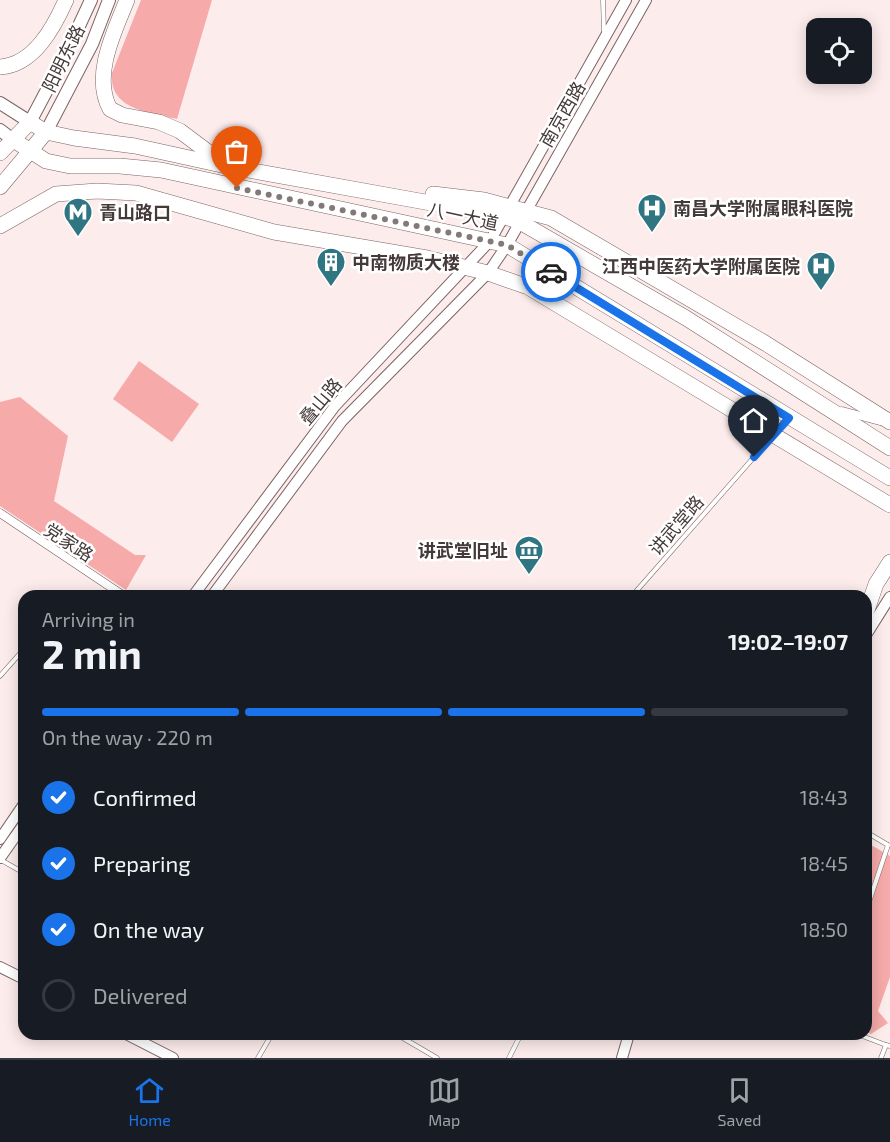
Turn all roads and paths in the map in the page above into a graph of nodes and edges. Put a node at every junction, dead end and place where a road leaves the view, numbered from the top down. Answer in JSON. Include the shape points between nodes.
{"nodes":[{"id":1,"x":66,"y":0,"type":"edge"},
{"id":2,"x":91,"y":0,"type":"edge"},
{"id":3,"x":109,"y":0,"type":"edge"},
{"id":4,"x":127,"y":0,"type":"edge"},
{"id":5,"x":603,"y":0,"type":"edge"},
{"id":6,"x":626,"y":0,"type":"edge"},
{"id":7,"x":646,"y":0,"type":"edge"},
{"id":8,"x":604,"y":38,"type":"junction"},
{"id":9,"x":0,"y":67,"type":"edge"},
{"id":10,"x":0,"y":103,"type":"edge"},
{"id":11,"x":30,"y":122,"type":"junction"},
{"id":12,"x":46,"y":132,"type":"junction"},
{"id":13,"x":6,"y":135,"type":"edge"},
{"id":14,"x":30,"y":151,"type":"junction"},
{"id":15,"x":0,"y":153,"type":"edge"},
{"id":16,"x":0,"y":187,"type":"edge"},
{"id":17,"x":506,"y":212,"type":"junction"},
{"id":18,"x":523,"y":217,"type":"junction"},
{"id":19,"x":0,"y":226,"type":"edge"},
{"id":20,"x":490,"y":241,"type":"junction"},
{"id":21,"x":507,"y":245,"type":"junction"},
{"id":22,"x":467,"y":268,"type":"junction"},
{"id":23,"x":488,"y":273,"type":"junction"},
{"id":24,"x":825,"y":407,"type":"junction"},
{"id":25,"x":890,"y":423,"type":"edge"},
{"id":26,"x":778,"y":431,"type":"junction"},
{"id":27,"x":890,"y":448,"type":"edge"},
{"id":28,"x":890,"y":478,"type":"edge"},
{"id":29,"x":890,"y":505,"type":"edge"},
{"id":30,"x":0,"y":513,"type":"edge"},
{"id":31,"x":890,"y":562,"type":"edge"},
{"id":32,"x":115,"y":590,"type":"edge"},
{"id":33,"x":197,"y":590,"type":"edge"},
{"id":34,"x":216,"y":590,"type":"edge"},
{"id":35,"x":637,"y":590,"type":"edge"},
{"id":36,"x":872,"y":596,"type":"edge"},
{"id":37,"x":888,"y":600,"type":"edge"},
{"id":38,"x":872,"y":625,"type":"edge"},
{"id":39,"x":18,"y":656,"type":"edge"},
{"id":40,"x":0,"y":676,"type":"edge"},
{"id":41,"x":18,"y":813,"type":"edge"},
{"id":42,"x":18,"y":833,"type":"edge"},
{"id":43,"x":872,"y":836,"type":"edge"},
{"id":44,"x":0,"y":839,"type":"edge"},
{"id":45,"x":889,"y":846,"type":"edge"},
{"id":46,"x":0,"y":859,"type":"edge"},
{"id":47,"x":18,"y":870,"type":"edge"},
{"id":48,"x":872,"y":894,"type":"edge"},
{"id":49,"x":0,"y":967,"type":"edge"},
{"id":50,"x":18,"y":976,"type":"edge"},
{"id":51,"x":872,"y":1039,"type":"edge"},
{"id":52,"x":138,"y":1040,"type":"edge"},
{"id":53,"x":268,"y":1040,"type":"edge"},
{"id":54,"x":406,"y":1040,"type":"edge"},
{"id":55,"x":518,"y":1040,"type":"edge"},
{"id":56,"x":627,"y":1040,"type":"edge"},
{"id":57,"x":888,"y":1045,"type":"edge"},
{"id":58,"x":173,"y":1058,"type":"edge"},
{"id":59,"x":258,"y":1058,"type":"edge"},
{"id":60,"x":437,"y":1058,"type":"edge"},
{"id":61,"x":509,"y":1058,"type":"edge"},
{"id":62,"x":622,"y":1058,"type":"edge"},
{"id":63,"x":881,"y":1058,"type":"edge"}],
"edges":[{"from":1,"to":9,"type":"highway","via":[[39,46]]},
{"from":2,"to":11,"type":"main road","name":"阳明东路"},
{"from":3,"to":12,"type":"main road","name":"阳明东路","via":[[92,44]]},
{"from":4,"to":17,"type":"highway","via":[[104,70],[102,86],[110,109],[159,122],[180,131],[208,152],[245,162],[324,180],[484,200]]},
{"from":5,"to":8,"type":"lane"},
{"from":6,"to":8,"type":"main road","name":"南京西路"},
{"from":7,"to":18,"type":"main road","name":"南京西路"},
{"from":8,"to":17,"type":"main road","name":"南京西路"},
{"from":10,"to":11,"type":"main road"},
{"from":11,"to":12,"type":"highway","name":"八一大道"},
{"from":11,"to":13,"type":"highway"},
{"from":12,"to":14,"type":"highway"},
{"from":12,"to":17,"type":"highway","name":"八一大道"},
{"from":13,"to":14,"type":"highway","name":"八一大道"},
{"from":13,"to":15,"type":"highway"},
{"from":14,"to":16,"type":"highway"},
{"from":14,"to":20,"type":"highway","name":"八一大道","via":[[46,161],[70,166],[120,165],[161,170]]},
{"from":17,"to":18,"type":"highway","name":"八一大道"},
{"from":17,"to":20,"type":"main road","name":"南京西路"},
{"from":18,"to":21,"type":"main road","name":"南京西路"},
{"from":18,"to":24,"type":"highway","name":"八一大道"},
{"from":18,"to":25,"type":"highway","via":[[551,218],[765,343]]},
{"from":19,"to":22,"type":"highway","via":[[56,194],[136,193],[274,232]]},
{"from":20,"to":21,"type":"highway","name":"八一大道"},
{"from":20,"to":22,"type":"main road","name":"叠山路"},
{"from":21,"to":23,"type":"main road","name":"叠山路"},
{"from":21,"to":28,"type":"highway","name":"八一大道"},
{"from":22,"to":23,"type":"highway"},
{"from":22,"to":33,"type":"main road","name":"叠山路","via":[[335,406]]},
{"from":23,"to":26,"type":"highway","via":[[528,287]]},
{"from":23,"to":34,"type":"main road","name":"叠山路","via":[[342,421]]},
{"from":24,"to":25,"type":"street"},
{"from":24,"to":27,"type":"highway","name":"八一大道"},
{"from":26,"to":29,"type":"highway"},
{"from":26,"to":35,"type":"lane","name":"讲武堂路"},
{"from":30,"to":32,"type":"street","name":"党家路"},
{"from":31,"to":36,"type":"highway"},
{"from":37,"to":38,"type":"main road"},
{"from":39,"to":40,"type":"lane"},
{"from":41,"to":44,"type":"main road"},
{"from":42,"to":46,"type":"main road"},
{"from":43,"to":45,"type":"lane"},
{"from":45,"to":48,"type":"lane"},
{"from":46,"to":47,"type":"lane"},
{"from":49,"to":50,"type":"main road"},
{"from":51,"to":57,"type":"lane"},
{"from":52,"to":58,"type":"main road"},
{"from":53,"to":59,"type":"lane"},
{"from":54,"to":60,"type":"lane"},
{"from":55,"to":61,"type":"lane"},
{"from":56,"to":62,"type":"main road"},
{"from":57,"to":63,"type":"lane"}]}
